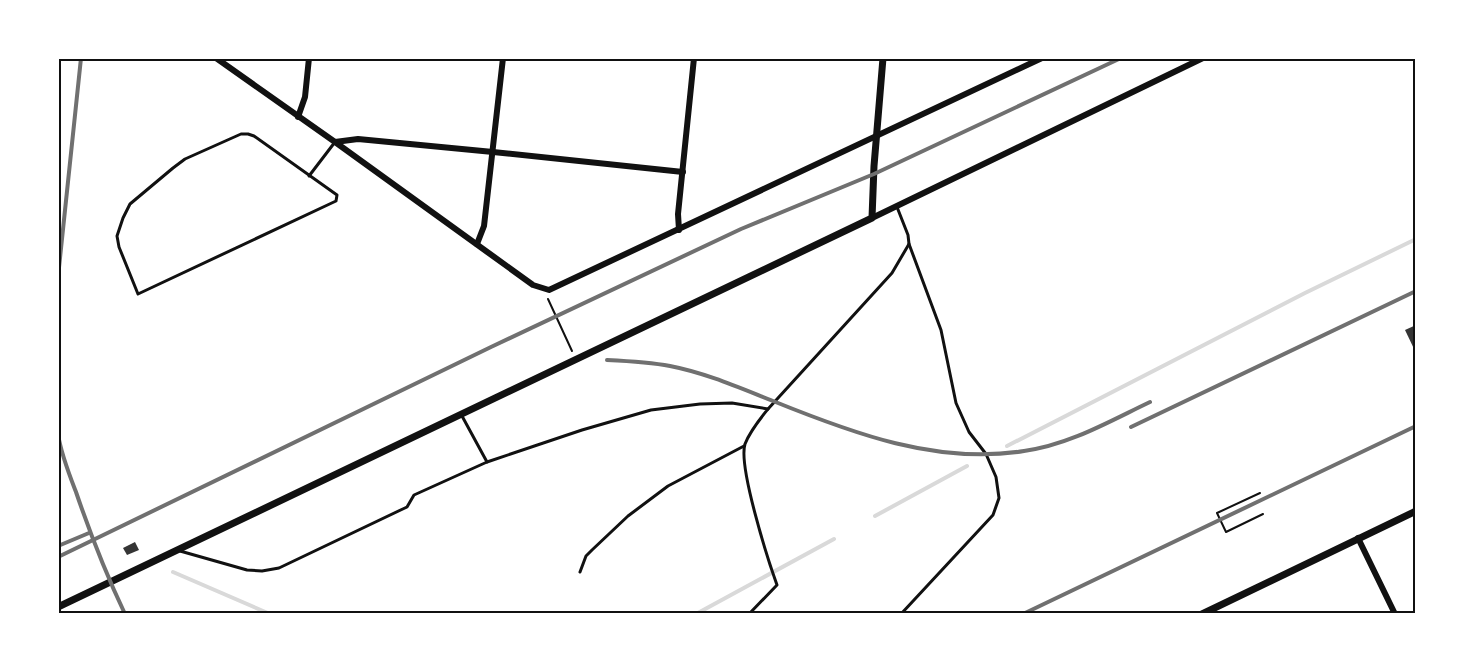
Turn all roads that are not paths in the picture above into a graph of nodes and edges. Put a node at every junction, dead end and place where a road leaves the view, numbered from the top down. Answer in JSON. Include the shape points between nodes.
{"nodes":[{"id":1,"x":216,"y":58,"type":"edge"},
{"id":2,"x":309,"y":58,"type":"edge"},
{"id":3,"x":503,"y":58,"type":"edge"},
{"id":4,"x":694,"y":58,"type":"edge"},
{"id":5,"x":883,"y":58,"type":"edge"},
{"id":6,"x":1042,"y":58,"type":"edge"},
{"id":7,"x":1203,"y":58,"type":"edge"},
{"id":8,"x":298,"y":117,"type":"junction"},
{"id":9,"x":877,"y":136,"type":"junction"},
{"id":10,"x":335,"y":142,"type":"junction"},
{"id":11,"x":493,"y":152,"type":"junction"},
{"id":12,"x":683,"y":172,"type":"junction"},
{"id":13,"x":309,"y":176,"type":"junction"},
{"id":14,"x":897,"y":206,"type":"junction"},
{"id":15,"x":872,"y":218,"type":"junction"},
{"id":16,"x":679,"y":230,"type":"junction"},
{"id":17,"x":477,"y":244,"type":"junction"},
{"id":18,"x":909,"y":244,"type":"junction"},
{"id":19,"x":768,"y":409,"type":"junction"},
{"id":20,"x":461,"y":414,"type":"junction"},
{"id":21,"x":744,"y":446,"type":"junction"},
{"id":22,"x":487,"y":462,"type":"junction"},
{"id":23,"x":1416,"y":511,"type":"edge"},
{"id":24,"x":1358,"y":538,"type":"junction"},
{"id":25,"x":177,"y":550,"type":"junction"},
{"id":26,"x":580,"y":572,"type":"dead end"},
{"id":27,"x":58,"y":607,"type":"edge"},
{"id":28,"x":748,"y":614,"type":"edge"},
{"id":29,"x":901,"y":614,"type":"edge"},
{"id":30,"x":1202,"y":614,"type":"edge"},
{"id":31,"x":1395,"y":614,"type":"edge"}],
"edges":[{"from":1,"to":8,"type":"street"},
{"from":2,"to":8,"type":"street","via":[[305,97]]},
{"from":3,"to":11,"type":"street"},
{"from":4,"to":12,"type":"street"},
{"from":5,"to":9,"type":"street"},
{"from":6,"to":9,"type":"street"},
{"from":7,"to":14,"type":"street"},
{"from":8,"to":10,"type":"street"},
{"from":9,"to":15,"type":"street"},
{"from":9,"to":16,"type":"street"},
{"from":10,"to":11,"type":"street","via":[[358,139]]},
{"from":10,"to":13,"type":"lane"},
{"from":10,"to":17,"type":"street"},
{"from":11,"to":12,"type":"street"},
{"from":11,"to":17,"type":"street","via":[[484,226]]},
{"from":12,"to":16,"type":"street"},
{"from":13,"to":13,"type":"lane","via":[[337,195],[336,201],[138,294],[117,237],[123,218],[130,204],[185,159],[248,134]]},
{"from":14,"to":15,"type":"street"},
{"from":14,"to":18,"type":"lane"},
{"from":15,"to":20,"type":"street"},
{"from":16,"to":17,"type":"street","via":[[549,290],[534,285]]},
{"from":18,"to":19,"type":"lane","via":[[892,273]]},
{"from":18,"to":29,"type":"lane","via":[[942,330],[956,403],[969,432],[986,454],[996,477],[999,498],[993,515]]},
{"from":19,"to":21,"type":"lane"},
{"from":19,"to":22,"type":"lane","via":[[710,404],[651,410]]},
{"from":20,"to":22,"type":"lane"},
{"from":20,"to":25,"type":"street"},
{"from":21,"to":26,"type":"lane","via":[[668,486],[628,516],[586,556]]},
{"from":21,"to":28,"type":"lane","via":[[761,537],[777,585]]},
{"from":22,"to":25,"type":"lane","via":[[414,495],[406,507],[279,568],[247,570]]},
{"from":23,"to":24,"type":"street"},
{"from":24,"to":30,"type":"street"},
{"from":24,"to":31,"type":"street"},
{"from":25,"to":27,"type":"street"}]}
